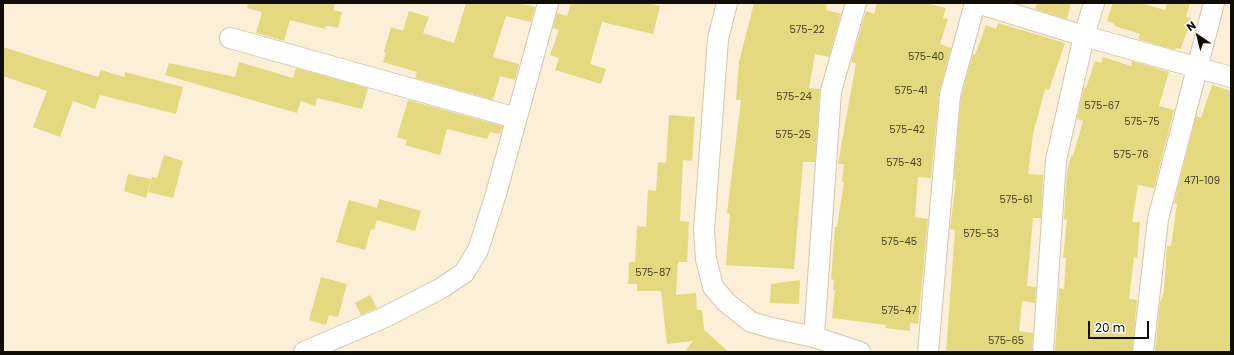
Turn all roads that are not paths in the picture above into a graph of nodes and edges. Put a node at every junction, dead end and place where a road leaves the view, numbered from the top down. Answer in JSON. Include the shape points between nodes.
{"nodes":[{"id":1,"x":548,"y":3,"type":"edge"},
{"id":2,"x":727,"y":3,"type":"edge"},
{"id":3,"x":856,"y":3,"type":"edge"},
{"id":4,"x":976,"y":3,"type":"edge"},
{"id":5,"x":1094,"y":3,"type":"edge"},
{"id":6,"x":1214,"y":3,"type":"edge"},
{"id":7,"x":1084,"y":36,"type":"junction"},
{"id":8,"x":230,"y":38,"type":"dead end"},
{"id":9,"x":1197,"y":68,"type":"junction"},
{"id":10,"x":1231,"y":77,"type":"edge"},
{"id":11,"x":516,"y":118,"type":"junction"},
{"id":12,"x":814,"y":337,"type":"junction"},
{"id":13,"x":304,"y":352,"type":"edge"},
{"id":14,"x":860,"y":352,"type":"edge"},
{"id":15,"x":928,"y":352,"type":"edge"},
{"id":16,"x":1043,"y":352,"type":"edge"},
{"id":17,"x":1143,"y":352,"type":"edge"}],
"edges":[{"from":1,"to":11,"type":"street"},
{"from":2,"to":12,"type":"street","via":[[718,39],[704,230],[708,271],[713,287],[738,314],[751,322]]},
{"from":3,"to":12,"type":"street","via":[[831,91]]},
{"from":4,"to":7,"type":"street"},
{"from":4,"to":15,"type":"street","via":[[950,95]]},
{"from":5,"to":7,"type":"street"},
{"from":6,"to":9,"type":"street"},
{"from":7,"to":9,"type":"street"},
{"from":7,"to":16,"type":"street","via":[[1056,160]]},
{"from":8,"to":11,"type":"street"},
{"from":9,"to":10,"type":"street"},
{"from":9,"to":17,"type":"street","via":[[1158,219]]},
{"from":11,"to":13,"type":"street","via":[[478,250],[464,273],[440,289],[383,318]]},
{"from":12,"to":14,"type":"street"}]}
